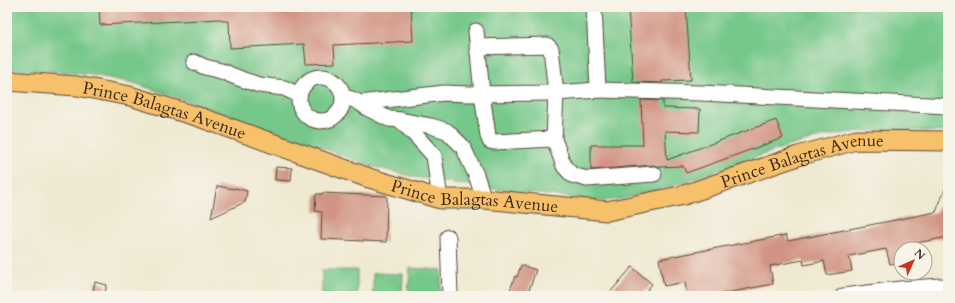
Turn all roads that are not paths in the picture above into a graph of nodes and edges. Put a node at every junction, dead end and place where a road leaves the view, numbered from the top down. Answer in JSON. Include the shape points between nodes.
{"nodes":[{"id":1,"x":594,"y":7,"type":"edge"},
{"id":2,"x":476,"y":31,"type":"dead end"},
{"id":3,"x":477,"y":47,"type":"junction"},
{"id":4,"x":194,"y":62,"type":"dead end"},
{"id":5,"x":7,"y":81,"type":"edge"},
{"id":6,"x":598,"y":90,"type":"junction"},
{"id":7,"x":556,"y":93,"type":"junction"},
{"id":8,"x":482,"y":94,"type":"junction"},
{"id":9,"x":299,"y":95,"type":"junction"},
{"id":10,"x":343,"y":97,"type":"junction"},
{"id":11,"x":360,"y":103,"type":"junction"},
{"id":12,"x":948,"y":106,"type":"edge"},
{"id":13,"x":400,"y":120,"type":"junction"},
{"id":14,"x":554,"y":139,"type":"junction"},
{"id":15,"x":948,"y":141,"type":"edge"},
{"id":16,"x":654,"y":174,"type":"dead end"},
{"id":17,"x":440,"y":199,"type":"junction"},
{"id":18,"x":484,"y":199,"type":"junction"},
{"id":19,"x":448,"y":237,"type":"dead end"},
{"id":20,"x":948,"y":287,"type":"edge"},
{"id":21,"x":450,"y":296,"type":"edge"},
{"id":22,"x":844,"y":296,"type":"edge"}],
"edges":[{"from":1,"to":6,"type":"street"},
{"from":2,"to":3,"type":"street"},
{"from":3,"to":7,"type":"street","via":[[546,45],[551,50]]},
{"from":3,"to":8,"type":"street"},
{"from":4,"to":9,"type":"street","via":[[259,85],[284,88]]},
{"from":5,"to":17,"type":"main road","name":"Prince Balagtas Avenue","via":[[77,86],[130,96],[202,118],[369,178]]},
{"from":6,"to":7,"type":"street"},
{"from":6,"to":12,"type":"street"},
{"from":7,"to":8,"type":"street"},
{"from":7,"to":14,"type":"street"},
{"from":8,"to":11,"type":"street","via":[[444,93]]},
{"from":8,"to":14,"type":"street","via":[[490,141]]},
{"from":9,"to":10,"type":"street","via":[[303,85],[312,78],[322,77],[333,80]]},
{"from":9,"to":10,"type":"street","via":[[301,107],[308,117],[320,121],[332,118],[340,109]]},
{"from":10,"to":11,"type":"street"},
{"from":11,"to":13,"type":"street","via":[[389,119]]},
{"from":13,"to":17,"type":"street","via":[[434,156]]},
{"from":13,"to":18,"type":"street","via":[[447,131],[462,147]]},
{"from":14,"to":16,"type":"street","via":[[564,166],[572,175],[587,179]]},
{"from":15,"to":18,"type":"main road","name":"Prince Balagtas Avenue","via":[[856,140],[798,156],[684,195],[607,211]]},
{"from":17,"to":18,"type":"main road","name":"Prince Balagtas Avenue"},
{"from":19,"to":21,"type":"street"},
{"from":20,"to":22,"type":"street","via":[[900,289]]}]}
